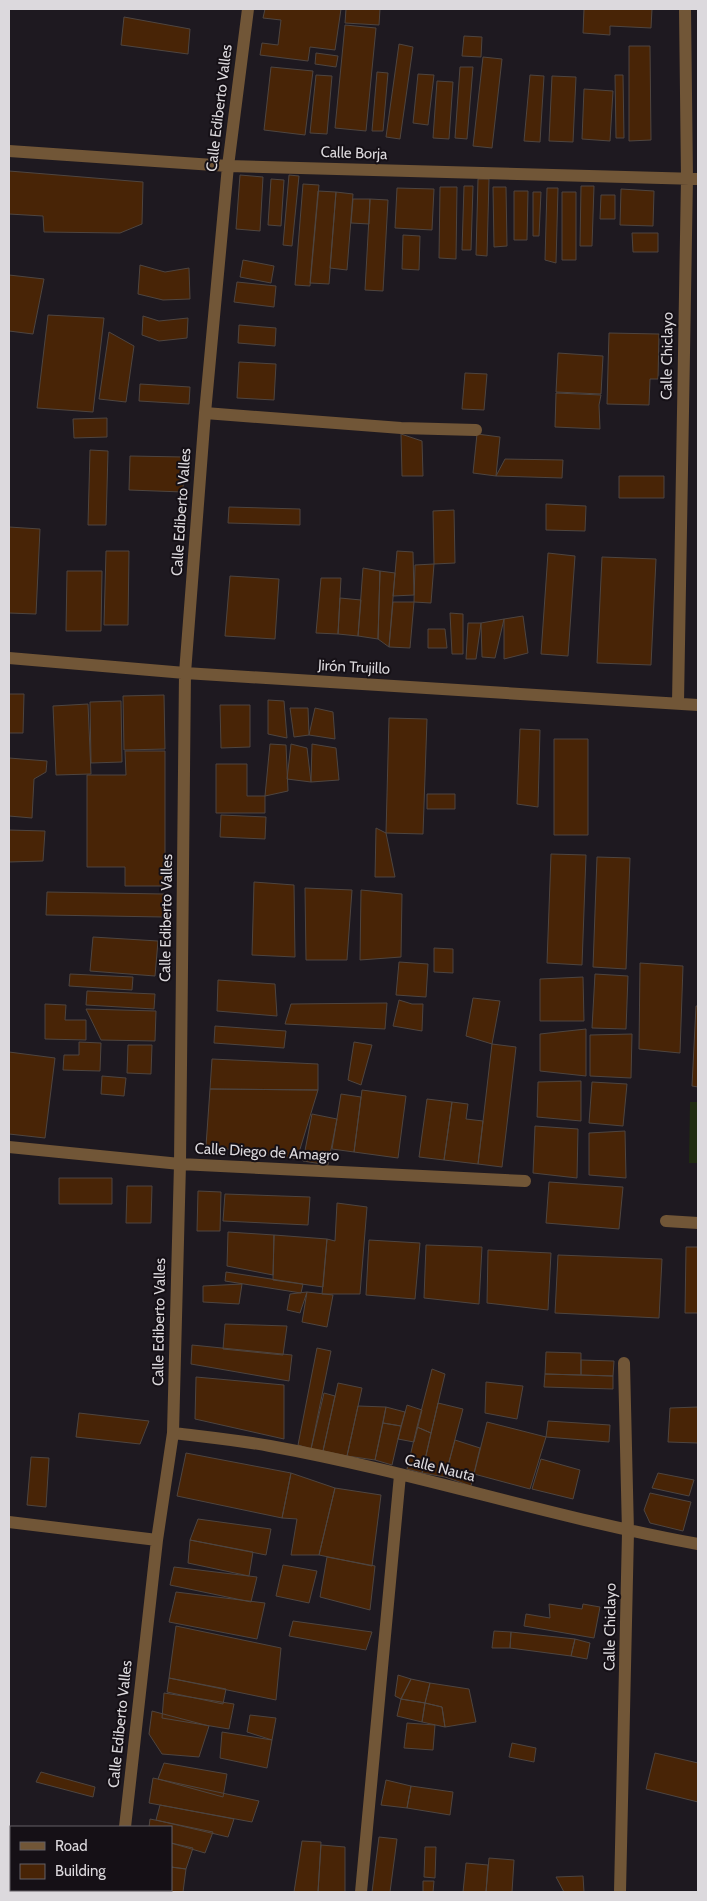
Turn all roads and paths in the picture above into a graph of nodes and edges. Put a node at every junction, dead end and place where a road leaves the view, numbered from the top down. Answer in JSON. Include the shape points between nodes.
{"nodes":[{"id":1,"x":248,"y":9,"type":"edge"},
{"id":2,"x":685,"y":9,"type":"edge"},
{"id":3,"x":9,"y":151,"type":"edge"},
{"id":4,"x":228,"y":166,"type":"junction"},
{"id":5,"x":692,"y":179,"type":"edge"},
{"id":6,"x":205,"y":413,"type":"junction"},
{"id":7,"x":476,"y":430,"type":"dead end"},
{"id":8,"x":9,"y":658,"type":"edge"},
{"id":9,"x":185,"y":673,"type":"junction"},
{"id":10,"x":678,"y":703,"type":"junction"},
{"id":11,"x":698,"y":704,"type":"edge"},
{"id":12,"x":9,"y":1147,"type":"edge"},
{"id":13,"x":180,"y":1164,"type":"junction"},
{"id":14,"x":525,"y":1181,"type":"dead end"},
{"id":15,"x":666,"y":1221,"type":"dead end"},
{"id":16,"x":698,"y":1223,"type":"edge"},
{"id":17,"x":624,"y":1362,"type":"dead end"},
{"id":18,"x":173,"y":1433,"type":"junction"},
{"id":19,"x":400,"y":1475,"type":"junction"},
{"id":20,"x":9,"y":1522,"type":"edge"},
{"id":21,"x":628,"y":1532,"type":"junction"},
{"id":22,"x":157,"y":1540,"type":"junction"},
{"id":23,"x":698,"y":1544,"type":"edge"},
{"id":24,"x":125,"y":1826,"type":"edge"},
{"id":25,"x":361,"y":1892,"type":"edge"},
{"id":26,"x":620,"y":1892,"type":"edge"}],
"edges":[{"from":1,"to":4,"type":"street","name":"Calle Ediberto Valles"},
{"from":2,"to":5,"type":"street","name":"Calle Chiclayo"},
{"from":3,"to":4,"type":"street","name":"Calle Borja"},
{"from":4,"to":5,"type":"street","name":"Calle Borja"},
{"from":4,"to":6,"type":"street","name":"Calle Ediberto Valles"},
{"from":5,"to":10,"type":"street","name":"Calle Chiclayo"},
{"from":6,"to":7,"type":"street","via":[[401,428]]},
{"from":6,"to":9,"type":"street","name":"Calle Ediberto Valles"},
{"from":8,"to":9,"type":"street","name":"Jirón Trujillo"},
{"from":9,"to":10,"type":"street","name":"Jirón Trujillo"},
{"from":9,"to":13,"type":"street","name":"Calle Ediberto Valles"},
{"from":10,"to":11,"type":"street","name":"Jirón Trujillo"},
{"from":12,"to":13,"type":"street","name":"Calle Diego de Amagro"},
{"from":13,"to":14,"type":"street","name":"Calle Diego de Amagro"},
{"from":13,"to":18,"type":"street","name":"Calle Ediberto Valles"},
{"from":15,"to":16,"type":"street"},
{"from":17,"to":21,"type":"street","name":"Calle Chiclayo"},
{"from":18,"to":19,"type":"street","name":"Calle Nauta","via":[[270,1446]]},
{"from":18,"to":22,"type":"street","name":"Calle Ediberto Valles"},
{"from":19,"to":21,"type":"street","name":"Calle Nauta"},
{"from":19,"to":25,"type":"street"},
{"from":20,"to":22,"type":"street"},
{"from":21,"to":23,"type":"street","name":"Calle Nauta"},
{"from":21,"to":26,"type":"street","name":"Calle Chiclayo"},
{"from":22,"to":24,"type":"street","name":"Calle Ediberto Valles"}]}
